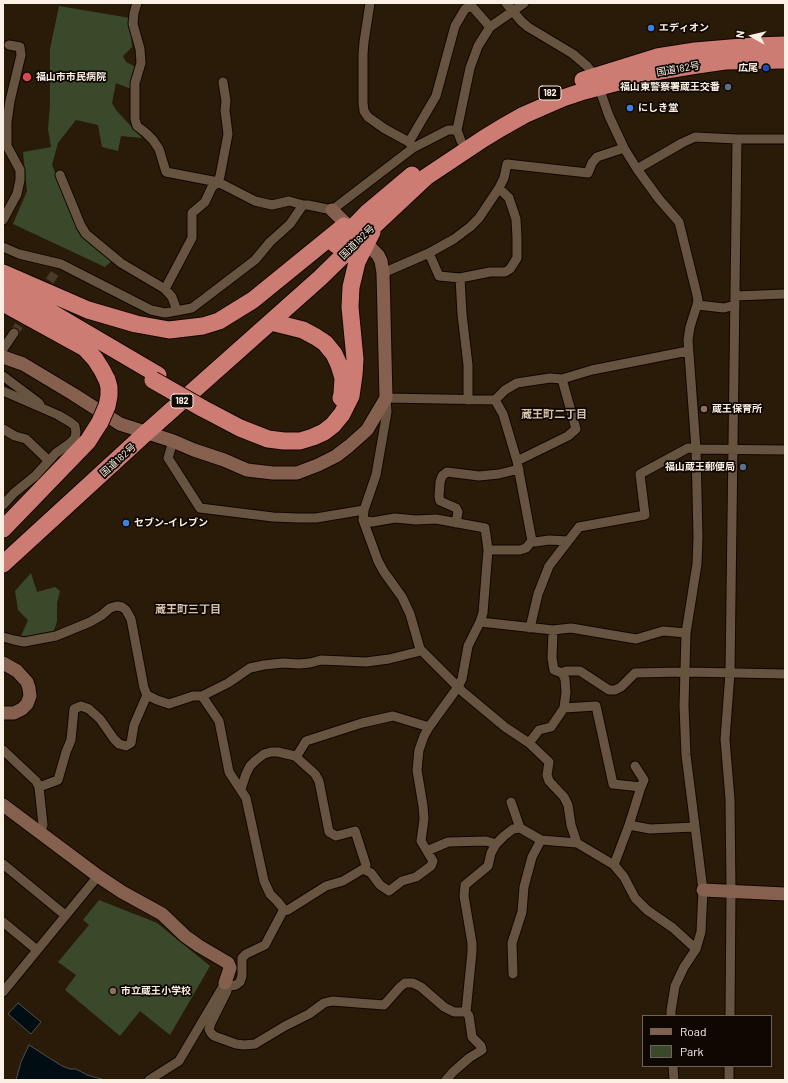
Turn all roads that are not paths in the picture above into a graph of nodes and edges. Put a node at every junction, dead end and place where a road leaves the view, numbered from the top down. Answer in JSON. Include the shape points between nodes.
{"nodes":[{"id":1,"x":137,"y":3,"type":"edge"},
{"id":2,"x":370,"y":3,"type":"edge"},
{"id":3,"x":506,"y":3,"type":"edge"},
{"id":4,"x":524,"y":3,"type":"edge"},
{"id":5,"x":470,"y":4,"type":"edge"},
{"id":6,"x":513,"y":11,"type":"junction"},
{"id":7,"x":490,"y":27,"type":"junction"},
{"id":8,"x":9,"y":45,"type":"dead end"},
{"id":9,"x":785,"y":46,"type":"edge"},
{"id":10,"x":785,"y":60,"type":"edge"},
{"id":11,"x":598,"y":81,"type":"junction"},
{"id":12,"x":223,"y":82,"type":"dead end"},
{"id":13,"x":459,"y":135,"type":"junction"},
{"id":14,"x":737,"y":139,"type":"junction"},
{"id":15,"x":785,"y":139,"type":"edge"},
{"id":16,"x":411,"y":145,"type":"junction"},
{"id":17,"x":624,"y":148,"type":"junction"},
{"id":18,"x":637,"y":169,"type":"junction"},
{"id":19,"x":60,"y":175,"type":"dead end"},
{"id":20,"x":218,"y":182,"type":"junction"},
{"id":21,"x":499,"y":188,"type":"junction"},
{"id":22,"x":303,"y":205,"type":"junction"},
{"id":23,"x":332,"y":210,"type":"junction"},
{"id":24,"x":372,"y":218,"type":"junction"},
{"id":25,"x":3,"y":220,"type":"edge"},
{"id":26,"x":356,"y":234,"type":"junction"},
{"id":27,"x":3,"y":247,"type":"edge"},
{"id":28,"x":429,"y":253,"type":"junction"},
{"id":29,"x":61,"y":264,"type":"junction"},
{"id":30,"x":55,"y":273,"type":"tunnel mouth"},
{"id":31,"x":384,"y":273,"type":"junction"},
{"id":32,"x":3,"y":274,"type":"edge"},
{"id":33,"x":460,"y":278,"type":"junction"},
{"id":34,"x":3,"y":284,"type":"edge"},
{"id":35,"x":165,"y":289,"type":"junction"},
{"id":36,"x":785,"y":294,"type":"edge"},
{"id":37,"x":3,"y":297,"type":"edge"},
{"id":38,"x":735,"y":300,"type":"junction"},
{"id":39,"x":3,"y":303,"type":"edge"},
{"id":40,"x":697,"y":306,"type":"junction"},
{"id":41,"x":177,"y":311,"type":"junction"},
{"id":42,"x":271,"y":322,"type":"junction"},
{"id":43,"x":14,"y":333,"type":"tunnel mouth"},
{"id":44,"x":3,"y":350,"type":"edge"},
{"id":45,"x":688,"y":351,"type":"junction"},
{"id":46,"x":3,"y":357,"type":"edge"},
{"id":47,"x":3,"y":376,"type":"edge"},
{"id":48,"x":156,"y":378,"type":"junction"},
{"id":49,"x":562,"y":379,"type":"junction"},
{"id":50,"x":3,"y":392,"type":"edge"},
{"id":51,"x":386,"y":398,"type":"junction"},
{"id":52,"x":468,"y":400,"type":"junction"},
{"id":53,"x":495,"y":400,"type":"junction"},
{"id":54,"x":205,"y":405,"type":"junction"},
{"id":55,"x":41,"y":408,"type":"junction"},
{"id":56,"x":3,"y":428,"type":"edge"},
{"id":57,"x":141,"y":430,"type":"junction"},
{"id":58,"x":173,"y":441,"type":"junction"},
{"id":59,"x":696,"y":449,"type":"junction"},
{"id":60,"x":733,"y":449,"type":"junction"},
{"id":61,"x":785,"y":450,"type":"edge"},
{"id":62,"x":49,"y":461,"type":"junction"},
{"id":63,"x":518,"y":465,"type":"junction"},
{"id":64,"x":3,"y":505,"type":"edge"},
{"id":65,"x":364,"y":510,"type":"junction"},
{"id":66,"x":363,"y":520,"type":"junction"},
{"id":67,"x":456,"y":523,"type":"junction"},
{"id":68,"x":3,"y":529,"type":"edge"},
{"id":69,"x":532,"y":541,"type":"junction"},
{"id":70,"x":568,"y":541,"type":"junction"},
{"id":71,"x":488,"y":550,"type":"junction"},
{"id":72,"x":3,"y":551,"type":"edge"},
{"id":73,"x":3,"y":564,"type":"edge"},
{"id":74,"x":480,"y":622,"type":"junction"},
{"id":75,"x":530,"y":628,"type":"junction"},
{"id":76,"x":553,"y":630,"type":"junction"},
{"id":77,"x":686,"y":633,"type":"junction"},
{"id":78,"x":3,"y":637,"type":"edge"},
{"id":79,"x":420,"y":649,"type":"junction"},
{"id":80,"x":3,"y":663,"type":"edge"},
{"id":81,"x":686,"y":672,"type":"junction"},
{"id":82,"x":562,"y":673,"type":"junction"},
{"id":83,"x":730,"y":673,"type":"junction"},
{"id":84,"x":785,"y":674,"type":"edge"},
{"id":85,"x":458,"y":687,"type":"junction"},
{"id":86,"x":147,"y":695,"type":"junction"},
{"id":87,"x":202,"y":696,"type":"junction"},
{"id":88,"x":564,"y":708,"type":"junction"},
{"id":89,"x":3,"y":713,"type":"edge"},
{"id":90,"x":429,"y":727,"type":"junction"},
{"id":91,"x":529,"y":743,"type":"junction"},
{"id":92,"x":3,"y":750,"type":"edge"},
{"id":93,"x":294,"y":756,"type":"junction"},
{"id":94,"x":635,"y":766,"type":"dead end"},
{"id":95,"x":39,"y":787,"type":"junction"},
{"id":96,"x":641,"y":787,"type":"junction"},
{"id":97,"x":241,"y":790,"type":"junction"},
{"id":98,"x":511,"y":802,"type":"dead end"},
{"id":99,"x":3,"y":805,"type":"edge"},
{"id":100,"x":629,"y":825,"type":"junction"},
{"id":101,"x":695,"y":826,"type":"junction"},
{"id":102,"x":520,"y":828,"type":"junction"},
{"id":103,"x":40,"y":832,"type":"junction"},
{"id":104,"x":541,"y":840,"type":"junction"},
{"id":105,"x":577,"y":843,"type":"junction"},
{"id":106,"x":496,"y":844,"type":"junction"},
{"id":107,"x":427,"y":851,"type":"junction"},
{"id":108,"x":3,"y":864,"type":"edge"},
{"id":109,"x":614,"y":865,"type":"junction"},
{"id":110,"x":365,"y":870,"type":"junction"},
{"id":111,"x":98,"y":876,"type":"junction"},
{"id":112,"x":703,"y":890,"type":"junction"},
{"id":113,"x":731,"y":891,"type":"junction"},
{"id":114,"x":785,"y":894,"type":"edge"},
{"id":115,"x":283,"y":911,"type":"junction"},
{"id":116,"x":66,"y":916,"type":"junction"},
{"id":117,"x":3,"y":922,"type":"edge"},
{"id":118,"x":696,"y":949,"type":"junction"},
{"id":119,"x":37,"y":950,"type":"junction"},
{"id":120,"x":513,"y":974,"type":"dead end"},
{"id":121,"x":5,"y":985,"type":"edge"},
{"id":122,"x":228,"y":985,"type":"junction"},
{"id":123,"x":466,"y":1012,"type":"junction"},
{"id":124,"x":671,"y":1015,"type":"edge"},
{"id":125,"x":730,"y":1015,"type":"edge"},
{"id":126,"x":673,"y":1067,"type":"edge"},
{"id":127,"x":729,"y":1067,"type":"edge"},
{"id":128,"x":148,"y":1080,"type":"edge"},
{"id":129,"x":446,"y":1080,"type":"edge"},
{"id":130,"x":674,"y":1080,"type":"edge"},
{"id":131,"x":729,"y":1080,"type":"edge"}],
"edges":[{"from":1,"to":20,"type":"street","via":[[133,24],[142,63],[135,83],[136,126],[153,140],[159,149],[166,172]]},
{"from":2,"to":16,"type":"street","via":[[363,54],[364,111],[368,117]]},
{"from":3,"to":6,"type":"street"},
{"from":4,"to":6,"type":"street"},
{"from":5,"to":7,"type":"street"},
{"from":5,"to":16,"type":"street","via":[[455,26],[436,96]]},
{"from":6,"to":7,"type":"street"},
{"from":6,"to":11,"type":"street","via":[[528,27],[573,54],[587,66]]},
{"from":7,"to":13,"type":"street","via":[[471,63]]},
{"from":8,"to":25,"type":"street","via":[[20,47],[21,55],[10,101],[7,128],[7,146],[20,170],[20,180],[17,194]]},
{"from":9,"to":11,"type":"highway","name":"国道182号","number":"182","via":[[695,50],[657,57]]},
{"from":10,"to":11,"type":"highway","name":"国道182号","number":"182","via":[[725,61]]},
{"from":11,"to":13,"type":"highway","name":"国道182号","number":"182","via":[[578,81]]},
{"from":11,"to":17,"type":"street","via":[[609,116]]},
{"from":11,"to":24,"type":"highway","name":"国道182号","number":"182","via":[[501,128],[426,177]]},
{"from":12,"to":20,"type":"street","via":[[228,134]]},
{"from":13,"to":16,"type":"street","via":[[448,130]]},
{"from":13,"to":24,"type":"highway","name":"国道182号","number":"182","via":[[420,168]]},
{"from":14,"to":15,"type":"street"},
{"from":14,"to":18,"type":"street","via":[[695,137]]},
{"from":14,"to":38,"type":"street"},
{"from":16,"to":23,"type":"street"},
{"from":17,"to":18,"type":"street"},
{"from":17,"to":21,"type":"street","via":[[597,157],[588,173],[507,164]]},
{"from":18,"to":40,"type":"street","via":[[678,222],[697,295]]},
{"from":19,"to":35,"type":"street","via":[[86,234],[121,263]]},
{"from":20,"to":22,"type":"street","via":[[255,201],[272,205],[289,201]]},
{"from":20,"to":35,"type":"street","via":[[212,187],[205,202],[192,213],[192,238]]},
{"from":21,"to":28,"type":"street","via":[[470,227]]},
{"from":21,"to":33,"type":"street","via":[[509,198],[516,219],[517,258],[505,272]]},
{"from":22,"to":23,"type":"street"},
{"from":22,"to":41,"type":"street","via":[[290,224],[270,242],[256,260],[192,308]]},
{"from":23,"to":26,"type":"street"},
{"from":24,"to":26,"type":"highway","name":"国道182号","number":"182"},
{"from":26,"to":31,"type":"street","via":[[378,255]]},
{"from":26,"to":32,"type":"highway","via":[[219,321],[203,326],[169,330],[136,324],[88,310]]},
{"from":26,"to":42,"type":"highway","name":"国道182号","number":"182","via":[[320,278]]},
{"from":26,"to":54,"type":"highway","via":[[358,262],[351,287],[350,307],[354,375],[351,396],[333,425],[324,432],[300,441],[268,439],[240,428]]},
{"from":26,"to":57,"type":"highway","name":"国道182号","number":"182","via":[[311,271]]},
{"from":27,"to":29,"type":"street","via":[[19,254]]},
{"from":28,"to":31,"type":"street"},
{"from":28,"to":33,"type":"street","via":[[439,276]]},
{"from":29,"to":30,"type":"street"},
{"from":29,"to":41,"type":"street","via":[[151,310],[165,313]]},
{"from":31,"to":51,"type":"street"},
{"from":33,"to":52,"type":"street","via":[[468,365]]},
{"from":34,"to":48,"type":"highway"},
{"from":35,"to":41,"type":"street","via":[[172,296]]},
{"from":36,"to":38,"type":"street"},
{"from":37,"to":48,"type":"highway"},
{"from":38,"to":40,"type":"street","via":[[724,308]]},
{"from":38,"to":60,"type":"street"},
{"from":39,"to":68,"type":"highway","bridge":true,"via":[[85,348],[102,370],[109,387],[107,406],[88,441]]},
{"from":40,"to":45,"type":"street","via":[[688,334]]},
{"from":42,"to":54,"type":"highway","via":[[303,330],[325,343],[334,354],[343,378],[342,394],[336,410],[329,419],[299,433],[270,431]]},
{"from":42,"to":57,"type":"highway","name":"国道182号","number":"182"},
{"from":43,"to":44,"type":"street"},
{"from":45,"to":49,"type":"street","via":[[592,370]]},
{"from":45,"to":59,"type":"street"},
{"from":46,"to":57,"type":"street","via":[[23,364],[120,424]]},
{"from":47,"to":55,"type":"street","via":[[39,403]]},
{"from":48,"to":54,"type":"highway","bridge":true},
{"from":49,"to":53,"type":"street","via":[[550,378],[517,383]]},
{"from":49,"to":63,"type":"street","via":[[576,429]]},
{"from":50,"to":55,"type":"street"},
{"from":51,"to":52,"type":"street"},
{"from":51,"to":58,"type":"street","via":[[366,430],[349,446],[336,456],[297,473],[273,474],[247,470]]},
{"from":51,"to":65,"type":"street","via":[[387,412],[376,476]]},
{"from":52,"to":53,"type":"street"},
{"from":53,"to":63,"type":"street","via":[[503,414]]},
{"from":55,"to":62,"type":"street","via":[[70,422],[75,426],[76,432],[75,438]]},
{"from":56,"to":62,"type":"street","via":[[15,436],[26,439]]},
{"from":57,"to":58,"type":"street"},
{"from":57,"to":72,"type":"highway","name":"国道182号","number":"182"},
{"from":57,"to":73,"type":"highway","name":"国道182号","number":"182"},
{"from":58,"to":65,"type":"street","via":[[168,458],[200,508],[298,518],[316,518]]},
{"from":59,"to":60,"type":"street"},
{"from":59,"to":70,"type":"street","via":[[688,448],[640,474],[645,515],[579,527]]},
{"from":59,"to":77,"type":"street","via":[[697,564]]},
{"from":60,"to":61,"type":"street"},
{"from":60,"to":83,"type":"street"},
{"from":62,"to":64,"type":"street"},
{"from":63,"to":67,"type":"street","via":[[498,474],[479,476],[447,472],[442,476],[438,497],[440,501],[456,508]]},
{"from":63,"to":69,"type":"street"},
{"from":65,"to":66,"type":"street"},
{"from":66,"to":67,"type":"street","via":[[372,522],[395,518]]},
{"from":66,"to":79,"type":"street","via":[[378,561],[410,614]]},
{"from":67,"to":71,"type":"street","via":[[485,528]]},
{"from":69,"to":70,"type":"street"},
{"from":69,"to":71,"type":"street","via":[[520,550]]},
{"from":70,"to":75,"type":"street","via":[[549,566],[538,594]]},
{"from":71,"to":74,"type":"street"},
{"from":74,"to":75,"type":"street"},
{"from":74,"to":85,"type":"street","via":[[468,646]]},
{"from":75,"to":76,"type":"street"},
{"from":76,"to":77,"type":"street","via":[[571,628],[636,639],[663,632]]},
{"from":76,"to":82,"type":"street","via":[[554,670]]},
{"from":77,"to":81,"type":"street"},
{"from":78,"to":86,"type":"street","via":[[24,642],[56,636],[90,622],[110,608],[122,607],[131,619]]},
{"from":79,"to":85,"type":"street"},
{"from":79,"to":87,"type":"street","via":[[389,659],[366,662],[321,660],[250,668]]},
{"from":80,"to":89,"type":"street","via":[[17,671],[27,682],[30,696],[22,709],[14,713]]},
{"from":81,"to":82,"type":"street","via":[[635,673],[615,690],[609,690],[580,671]]},
{"from":81,"to":83,"type":"street"},
{"from":81,"to":101,"type":"street","via":[[686,755]]},
{"from":82,"to":88,"type":"street","via":[[566,692]]},
{"from":83,"to":84,"type":"street"},
{"from":83,"to":113,"type":"street","via":[[725,739],[730,799]]},
{"from":85,"to":90,"type":"street"},
{"from":85,"to":91,"type":"street"},
{"from":86,"to":87,"type":"street","via":[[169,704],[193,696]]},
{"from":86,"to":95,"type":"street","via":[[134,725],[131,742],[126,746],[119,744],[100,718],[89,709],[81,706],[74,709],[71,740],[58,780]]},
{"from":87,"to":97,"type":"street","via":[[219,721],[228,772]]},
{"from":88,"to":91,"type":"street","via":[[551,727],[538,730]]},
{"from":88,"to":96,"type":"street","via":[[596,706],[613,784]]},
{"from":90,"to":93,"type":"street","via":[[393,716],[306,741]]},
{"from":90,"to":107,"type":"street","via":[[419,750],[418,770],[424,819],[421,841]]},
{"from":91,"to":105,"type":"street","via":[[549,762],[549,781],[568,805]]},
{"from":92,"to":95,"type":"street","via":[[36,781]]},
{"from":93,"to":97,"type":"street","via":[[278,752],[264,754],[250,766]]},
{"from":93,"to":110,"type":"street","via":[[315,774],[319,781],[329,832],[336,836],[355,831],[366,865]]},
{"from":94,"to":96,"type":"street","via":[[644,780]]},
{"from":95,"to":103,"type":"street","via":[[43,825]]},
{"from":96,"to":100,"type":"street"},
{"from":97,"to":115,"type":"street","via":[[246,798],[264,881]]},
{"from":98,"to":102,"type":"street"},
{"from":99,"to":103,"type":"street"},
{"from":100,"to":101,"type":"street","via":[[650,829]]},
{"from":100,"to":109,"type":"street"},
{"from":101,"to":112,"type":"street"},
{"from":102,"to":104,"type":"street"},
{"from":102,"to":106,"type":"street","via":[[513,829]]},
{"from":103,"to":111,"type":"street"},
{"from":104,"to":105,"type":"street"},
{"from":104,"to":120,"type":"street","via":[[532,857],[524,887],[522,912],[512,943]]},
{"from":105,"to":109,"type":"street"},
{"from":106,"to":107,"type":"street","via":[[486,841],[448,842]]},
{"from":106,"to":123,"type":"street","via":[[488,866],[465,885],[464,896],[472,943]]},
{"from":107,"to":110,"type":"street","via":[[433,861],[431,866],[389,891]]},
{"from":108,"to":116,"type":"street"},
{"from":109,"to":118,"type":"street","via":[[635,898]]},
{"from":110,"to":115,"type":"street","via":[[362,869],[343,881],[326,886]]},
{"from":111,"to":116,"type":"street"},
{"from":111,"to":122,"type":"street","via":[[162,914],[185,936],[228,963]]},
{"from":112,"to":113,"type":"street"},
{"from":112,"to":118,"type":"street"},
{"from":113,"to":114,"type":"street"},
{"from":113,"to":125,"type":"street"},
{"from":115,"to":122,"type":"street","via":[[264,945],[242,958],[240,982]]},
{"from":116,"to":119,"type":"street"},
{"from":117,"to":119,"type":"street"},
{"from":118,"to":124,"type":"street","via":[[675,986]]},
{"from":119,"to":121,"type":"street"},
{"from":122,"to":123,"type":"street","via":[[209,1029],[214,1036],[244,1045],[255,1044],[324,1003],[332,1001],[384,1005],[405,983],[421,987],[444,1007],[454,1012]]},
{"from":122,"to":128,"type":"street","via":[[179,1061]]},
{"from":123,"to":129,"type":"street","via":[[472,1037],[482,1050],[469,1058]]},
{"from":126,"to":130,"type":"street"},
{"from":127,"to":131,"type":"street"}]}
